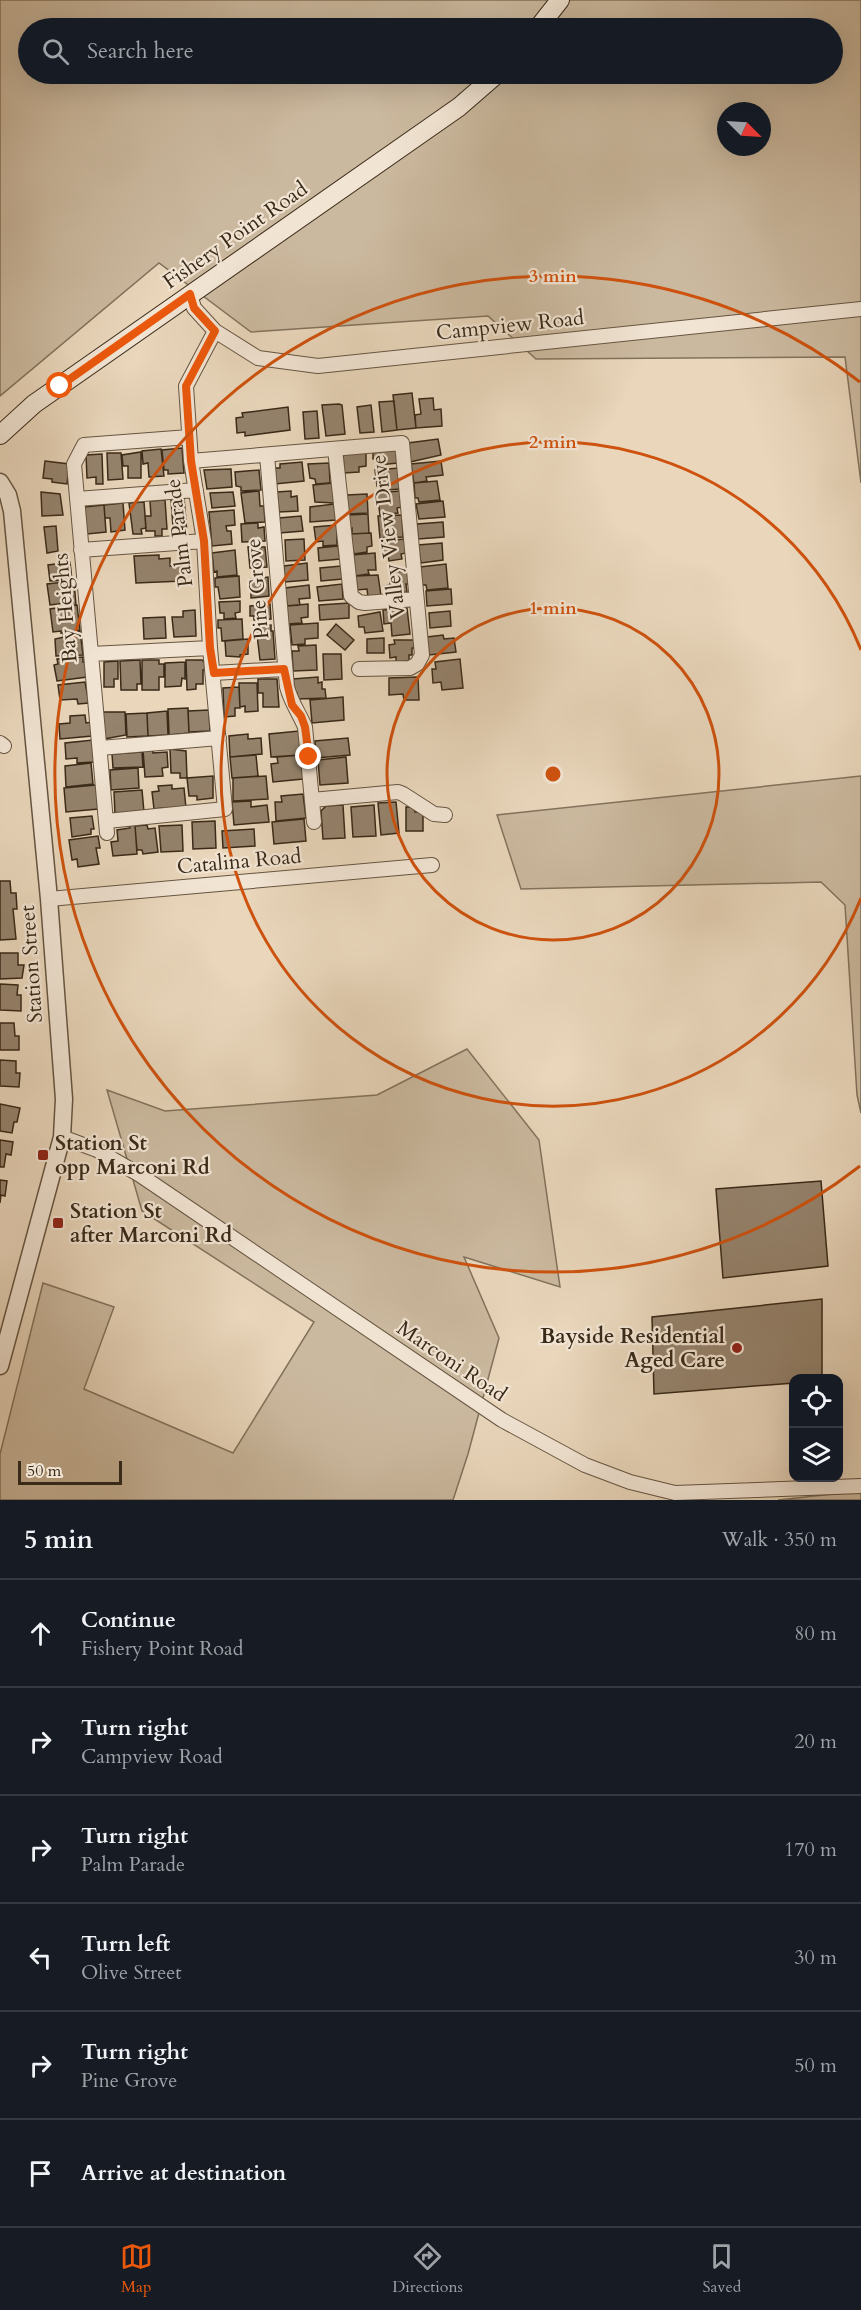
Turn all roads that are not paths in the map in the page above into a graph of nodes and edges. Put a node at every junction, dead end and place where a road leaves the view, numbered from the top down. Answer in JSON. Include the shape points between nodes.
{"nodes":[{"id":1,"x":560,"y":0,"type":"edge"},
{"id":2,"x":546,"y":18,"type":"edge"},
{"id":3,"x":485,"y":84,"type":"edge"},
{"id":4,"x":190,"y":294,"type":"junction"},
{"id":5,"x":861,"y":309,"type":"edge"},
{"id":6,"x":215,"y":331,"type":"junction"},
{"id":7,"x":0,"y":435,"type":"edge"},
{"id":8,"x":189,"y":437,"type":"junction"},
{"id":9,"x":335,"y":449,"type":"junction"},
{"id":10,"x":267,"y":455,"type":"junction"},
{"id":11,"x":191,"y":461,"type":"junction"},
{"id":12,"x":0,"y":482,"type":"edge"},
{"id":13,"x":196,"y":490,"type":"junction"},
{"id":14,"x":77,"y":499,"type":"junction"},
{"id":15,"x":204,"y":541,"type":"junction"},
{"id":16,"x":81,"y":550,"type":"junction"},
{"id":17,"x":417,"y":599,"type":"junction"},
{"id":18,"x":210,"y":648,"type":"junction"},
{"id":19,"x":91,"y":654,"type":"junction"},
{"id":20,"x":284,"y":669,"type":"junction"},
{"id":21,"x":359,"y":669,"type":"dead end"},
{"id":22,"x":214,"y":673,"type":"junction"},
{"id":23,"x":219,"y":738,"type":"junction"},
{"id":24,"x":100,"y":747,"type":"junction"},
{"id":25,"x":312,"y":800,"type":"junction"},
{"id":26,"x":446,"y":815,"type":"dead end"},
{"id":27,"x":314,"y":822,"type":"dead end"},
{"id":28,"x":107,"y":827,"type":"joint"},
{"id":29,"x":432,"y":865,"type":"dead end"},
{"id":30,"x":49,"y":899,"type":"junction"},
{"id":31,"x":62,"y":1137,"type":"junction"},
{"id":32,"x":0,"y":1366,"type":"edge"},
{"id":33,"x":861,"y":1486,"type":"edge"},
{"id":34,"x":676,"y":1498,"type":"edge"}],
"edges":[{"from":1,"to":2,"type":"main road"},
{"from":3,"to":4,"type":"main road","name":"Fishery Point Road","via":[[459,107]]},
{"from":4,"to":6,"type":"street","name":"Campview Road","via":[[194,308]]},
{"from":4,"to":7,"type":"main road","name":"Fishery Point Road","via":[[34,404]]},
{"from":5,"to":6,"type":"street","name":"Campview Road","via":[[318,366],[258,358]]},
{"from":6,"to":8,"type":"street","name":"Palm Parade","via":[[186,386]]},
{"from":8,"to":11,"type":"street","name":"Palm Parade"},
{"from":8,"to":14,"type":"street","name":"Bay Heights","via":[[84,445],[74,464]]},
{"from":9,"to":10,"type":"street","name":"Valley View Drive"},
{"from":9,"to":17,"type":"street","via":[[351,596],[365,603]]},
{"from":9,"to":17,"type":"street","name":"Valley View Drive","via":[[402,443]]},
{"from":10,"to":11,"type":"street","name":"Valley View Drive"},
{"from":10,"to":20,"type":"street","name":"Pine Grove"},
{"from":11,"to":13,"type":"street","name":"Palm Parade"},
{"from":12,"to":30,"type":"street","name":"Station Street","via":[[12,511]]},
{"from":13,"to":14,"type":"street"},
{"from":13,"to":15,"type":"street","name":"Palm Parade"},
{"from":14,"to":16,"type":"street","name":"Bay Heights"},
{"from":15,"to":16,"type":"street"},
{"from":15,"to":18,"type":"street","name":"Palm Parade"},
{"from":16,"to":19,"type":"street","name":"Bay Heights"},
{"from":17,"to":21,"type":"street","name":"Valley View Drive","via":[[422,656],[417,664],[402,669]]},
{"from":18,"to":19,"type":"street"},
{"from":18,"to":22,"type":"street","name":"Palm Parade"},
{"from":19,"to":24,"type":"street","name":"Bay Heights"},
{"from":20,"to":22,"type":"street"},
{"from":20,"to":25,"type":"street","name":"Pine Grove","via":[[292,705],[305,727]]},
{"from":22,"to":23,"type":"street","name":"Palm Parade"},
{"from":23,"to":24,"type":"street"},
{"from":23,"to":28,"type":"street","name":"Palm Parade","via":[[225,809]]},
{"from":24,"to":28,"type":"street","name":"Bay Heights"},
{"from":25,"to":26,"type":"street","via":[[398,792],[434,814]]},
{"from":25,"to":27,"type":"street","name":"Pine Grove"},
{"from":29,"to":30,"type":"street","name":"Catalina Road"},
{"from":30,"to":31,"type":"street","name":"Station Street","via":[[64,1099]]},
{"from":31,"to":32,"type":"street","name":"Station Street"},
{"from":31,"to":34,"type":"street","name":"Marconi Road","via":[[106,1155],[190,1207],[502,1420],[585,1465]]},
{"from":33,"to":34,"type":"street","name":"Marconi Road"}]}
